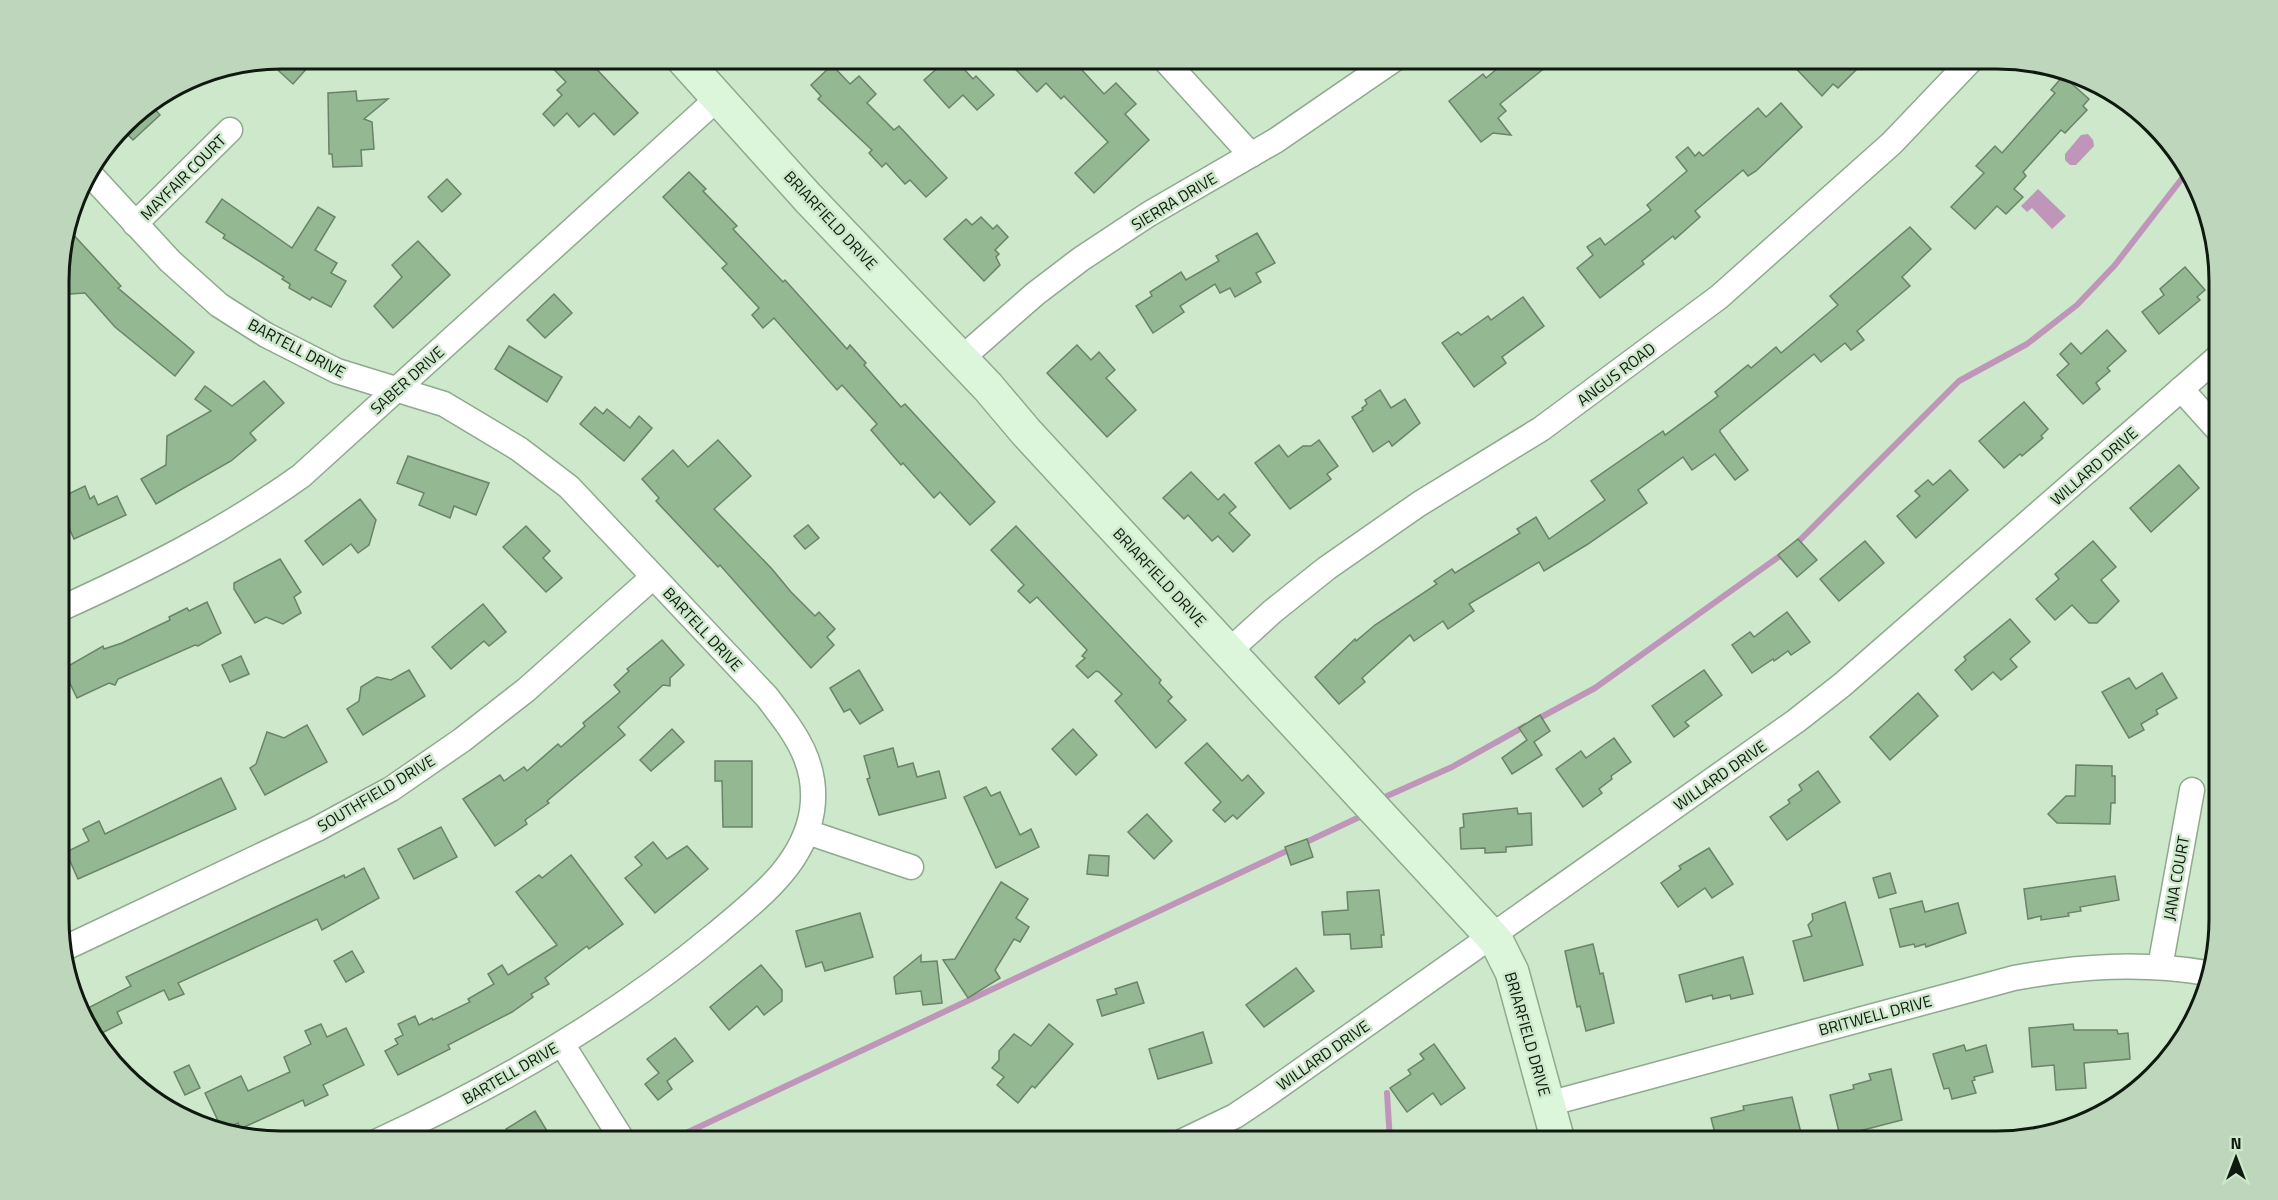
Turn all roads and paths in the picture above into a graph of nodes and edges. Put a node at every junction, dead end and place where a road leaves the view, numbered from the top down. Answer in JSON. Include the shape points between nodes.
{"nodes":[{"id":1,"x":692,"y":69,"type":"edge"},
{"id":2,"x":1173,"y":69,"type":"edge"},
{"id":3,"x":1380,"y":69,"type":"edge"},
{"id":4,"x":1962,"y":69,"type":"edge"},
{"id":5,"x":718,"y":98,"type":"junction"},
{"id":6,"x":230,"y":130,"type":"dead end"},
{"id":7,"x":1251,"y":155,"type":"junction"},
{"id":8,"x":95,"y":179,"type":"edge"},
{"id":9,"x":135,"y":224,"type":"junction"},
{"id":10,"x":962,"y":358,"type":"junction"},
{"id":11,"x":2209,"y":365,"type":"edge"},
{"id":12,"x":396,"y":389,"type":"junction"},
{"id":13,"x":2181,"y":389,"type":"junction"},
{"id":14,"x":2209,"y":420,"type":"edge"},
{"id":15,"x":653,"y":577,"type":"junction"},
{"id":16,"x":69,"y":605,"type":"edge"},
{"id":17,"x":1229,"y":651,"type":"junction"},
{"id":18,"x":2192,"y":790,"type":"dead end"},
{"id":19,"x":807,"y":832,"type":"junction"},
{"id":20,"x":911,"y":867,"type":"dead end"},
{"id":21,"x":1491,"y":936,"type":"junction"},
{"id":22,"x":71,"y":945,"type":"edge"},
{"id":23,"x":2160,"y":967,"type":"junction"},
{"id":24,"x":2202,"y":972,"type":"edge"},
{"id":25,"x":562,"y":1044,"type":"junction"},
{"id":26,"x":1548,"y":1104,"type":"junction"},
{"id":27,"x":400,"y":1131,"type":"edge"},
{"id":28,"x":617,"y":1131,"type":"edge"},
{"id":29,"x":1204,"y":1131,"type":"edge"},
{"id":30,"x":1555,"y":1131,"type":"edge"}],
"edges":[{"from":1,"to":5,"type":"street","name":"BRIARFIELD DRIVE"},
{"from":2,"to":7,"type":"street"},
{"from":3,"to":7,"type":"street","name":"SIERRA DRIVE"},
{"from":4,"to":17,"type":"street","name":"ANGUS ROAD","via":[[1892,142],[1719,297],[1541,429],[1354,549],[1273,611]]},
{"from":5,"to":10,"type":"street","name":"BRIARFIELD DRIVE"},
{"from":5,"to":12,"type":"street","name":"SABER DRIVE"},
{"from":6,"to":9,"type":"street","name":"MAYFAIR COURT"},
{"from":7,"to":10,"type":"street","name":"SIERRA DRIVE","via":[[1081,259]]},
{"from":8,"to":9,"type":"street","name":"BARTELL DRIVE"},
{"from":9,"to":12,"type":"street","name":"BARTELL DRIVE","via":[[195,285],[266,335],[357,379]]},
{"from":10,"to":17,"type":"street","name":"BRIARFIELD DRIVE"},
{"from":11,"to":13,"type":"street","name":"WILLARD DRIVE"},
{"from":12,"to":15,"type":"street","name":"BARTELL DRIVE","via":[[444,404],[519,449],[588,505]]},
{"from":12,"to":16,"type":"street","name":"SABER DRIVE","via":[[301,476],[234,522],[187,549]]},
{"from":13,"to":14,"type":"street"},
{"from":13,"to":21,"type":"street","name":"WILLARD DRIVE","via":[[1842,685]]},
{"from":15,"to":19,"type":"street","name":"BARTELL DRIVE","via":[[795,731],[812,779]]},
{"from":15,"to":22,"type":"street","name":"SOUTHFIELD DRIVE","via":[[526,690],[391,789],[317,829]]},
{"from":17,"to":21,"type":"street","name":"BRIARFIELD DRIVE"},
{"from":18,"to":23,"type":"street","name":"JANA COURT"},
{"from":19,"to":20,"type":"street"},
{"from":19,"to":25,"type":"street","name":"BARTELL DRIVE","via":[[793,861],[764,893],[674,968]]},
{"from":21,"to":26,"type":"street","name":"BRIARFIELD DRIVE","via":[[1512,972]]},
{"from":21,"to":29,"type":"street","name":"WILLARD DRIVE","via":[[1265,1096]]},
{"from":23,"to":24,"type":"street","name":"BRITWELL DRIVE"},
{"from":23,"to":26,"type":"street","name":"BRITWELL DRIVE","via":[[2071,968],[2014,978]]},
{"from":25,"to":27,"type":"street","name":"BARTELL DRIVE"},
{"from":25,"to":28,"type":"street"},
{"from":26,"to":30,"type":"street","name":"BRIARFIELD DRIVE"}]}
